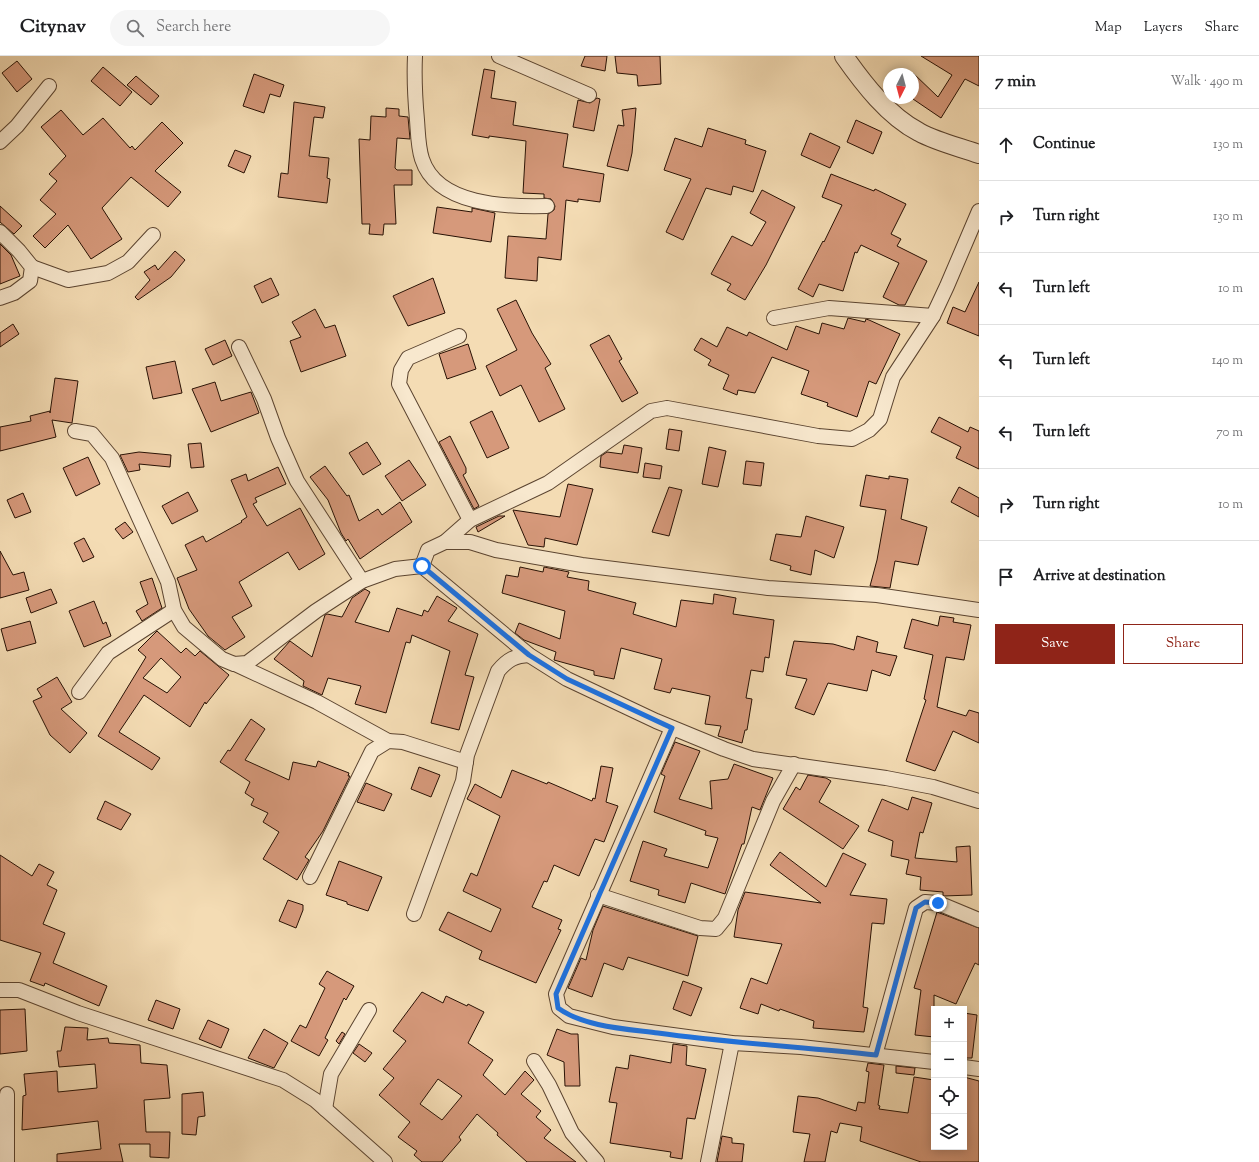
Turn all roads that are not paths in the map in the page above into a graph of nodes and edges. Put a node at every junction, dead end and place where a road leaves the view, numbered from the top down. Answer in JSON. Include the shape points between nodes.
{"nodes":[{"id":1,"x":415,"y":56,"type":"edge"},
{"id":2,"x":844,"y":56,"type":"edge"},
{"id":3,"x":507,"y":58,"type":"edge"},
{"id":4,"x":49,"y":86,"type":"dead end"},
{"id":5,"x":589,"y":95,"type":"dead end"},
{"id":6,"x":0,"y":142,"type":"edge"},
{"id":7,"x":979,"y":154,"type":"edge"},
{"id":8,"x":547,"y":206,"type":"dead end"},
{"id":9,"x":979,"y":211,"type":"edge"},
{"id":10,"x":0,"y":232,"type":"edge"},
{"id":11,"x":153,"y":235,"type":"dead end"},
{"id":12,"x":32,"y":268,"type":"junction"},
{"id":13,"x":0,"y":298,"type":"edge"},
{"id":14,"x":933,"y":316,"type":"junction"},
{"id":15,"x":774,"y":318,"type":"dead end"},
{"id":16,"x":459,"y":336,"type":"dead end"},
{"id":17,"x":239,"y":347,"type":"dead end"},
{"id":18,"x":75,"y":431,"type":"dead end"},
{"id":19,"x":470,"y":520,"type":"junction"},
{"id":20,"x":445,"y":542,"type":"junction"},
{"id":21,"x":422,"y":566,"type":"junction"},
{"id":22,"x":362,"y":581,"type":"junction"},
{"id":23,"x":174,"y":610,"type":"junction"},
{"id":24,"x":979,"y":610,"type":"edge"},
{"id":25,"x":529,"y":655,"type":"junction"},
{"id":26,"x":234,"y":664,"type":"junction"},
{"id":27,"x":79,"y":692,"type":"dead end"},
{"id":28,"x":672,"y":728,"type":"junction"},
{"id":29,"x":388,"y":741,"type":"junction"},
{"id":30,"x":466,"y":762,"type":"junction"},
{"id":31,"x":794,"y":764,"type":"junction"},
{"id":32,"x":979,"y":801,"type":"edge"},
{"id":33,"x":310,"y":877,"type":"dead end"},
{"id":34,"x":598,"y":895,"type":"junction"},
{"id":35,"x":414,"y":914,"type":"dead end"},
{"id":36,"x":979,"y":920,"type":"edge"},
{"id":37,"x":0,"y":990,"type":"edge"},
{"id":38,"x":369,"y":1010,"type":"dead end"},
{"id":39,"x":732,"y":1043,"type":"junction"},
{"id":40,"x":876,"y":1055,"type":"junction"},
{"id":41,"x":534,"y":1061,"type":"dead end"},
{"id":42,"x":931,"y":1062,"type":"edge"},
{"id":43,"x":967,"y":1067,"type":"edge"},
{"id":44,"x":979,"y":1069,"type":"edge"},
{"id":45,"x":7,"y":1094,"type":"dead end"},
{"id":46,"x":325,"y":1108,"type":"junction"},
{"id":47,"x":6,"y":1162,"type":"edge"},
{"id":48,"x":385,"y":1162,"type":"edge"},
{"id":49,"x":597,"y":1162,"type":"edge"},
{"id":50,"x":708,"y":1162,"type":"edge"}],
"edges":[{"from":1,"to":8,"type":"street","via":[[414,78],[421,158],[439,185],[487,204]]},
{"from":2,"to":7,"type":"street","via":[[868,90],[918,132]]},
{"from":3,"to":5,"type":"street"},
{"from":4,"to":6,"type":"street","via":[[17,126]]},
{"from":9,"to":14,"type":"street"},
{"from":10,"to":12,"type":"street","via":[[20,251]]},
{"from":11,"to":12,"type":"street","via":[[128,262],[108,273],[68,280]]},
{"from":12,"to":13,"type":"street","via":[[30,281],[14,293]]},
{"from":14,"to":15,"type":"street","via":[[829,308]]},
{"from":14,"to":19,"type":"street","via":[[893,377],[880,419],[869,430],[852,439],[818,436],[667,408],[656,410],[548,483]]},
{"from":16,"to":19,"type":"street","via":[[408,358],[399,384]]},
{"from":17,"to":22,"type":"street","via":[[264,399],[297,481]]},
{"from":18,"to":23,"type":"street","via":[[92,434],[112,458],[168,582]]},
{"from":19,"to":20,"type":"street"},
{"from":20,"to":21,"type":"street","via":[[428,550]]},
{"from":20,"to":24,"type":"street","via":[[470,542],[496,550],[582,565],[768,588],[877,595]]},
{"from":21,"to":22,"type":"street","via":[[395,569]]},
{"from":21,"to":25,"type":"street"},
{"from":22,"to":26,"type":"street","via":[[316,611],[247,663]]},
{"from":23,"to":26,"type":"street","via":[[184,627],[222,659]]},
{"from":23,"to":27,"type":"street","via":[[108,653]]},
{"from":25,"to":28,"type":"street","via":[[567,679]]},
{"from":25,"to":30,"type":"street","via":[[514,656],[498,670]]},
{"from":26,"to":29,"type":"street","via":[[317,702]]},
{"from":28,"to":31,"type":"street","via":[[753,759]]},
{"from":28,"to":34,"type":"street"},
{"from":29,"to":30,"type":"street","via":[[403,742]]},
{"from":29,"to":33,"type":"street","via":[[372,751]]},
{"from":30,"to":35,"type":"street","via":[[463,781]]},
{"from":31,"to":32,"type":"street","via":[[933,787]]},
{"from":31,"to":34,"type":"street","via":[[773,801],[725,918],[716,929],[700,928]]},
{"from":34,"to":39,"type":"street","via":[[556,994],[558,1008],[569,1016],[613,1027]]},
{"from":36,"to":40,"type":"street","via":[[938,903],[925,902],[916,908]]},
{"from":37,"to":46,"type":"street","via":[[19,990],[78,1013],[283,1080]]},
{"from":38,"to":46,"type":"street","via":[[331,1074]]},
{"from":39,"to":40,"type":"street"},
{"from":39,"to":50,"type":"street"},
{"from":40,"to":42,"type":"street"},
{"from":41,"to":49,"type":"street","via":[[549,1085],[572,1133]]},
{"from":43,"to":44,"type":"street"},
{"from":45,"to":47,"type":"street"},
{"from":46,"to":48,"type":"street"}]}
